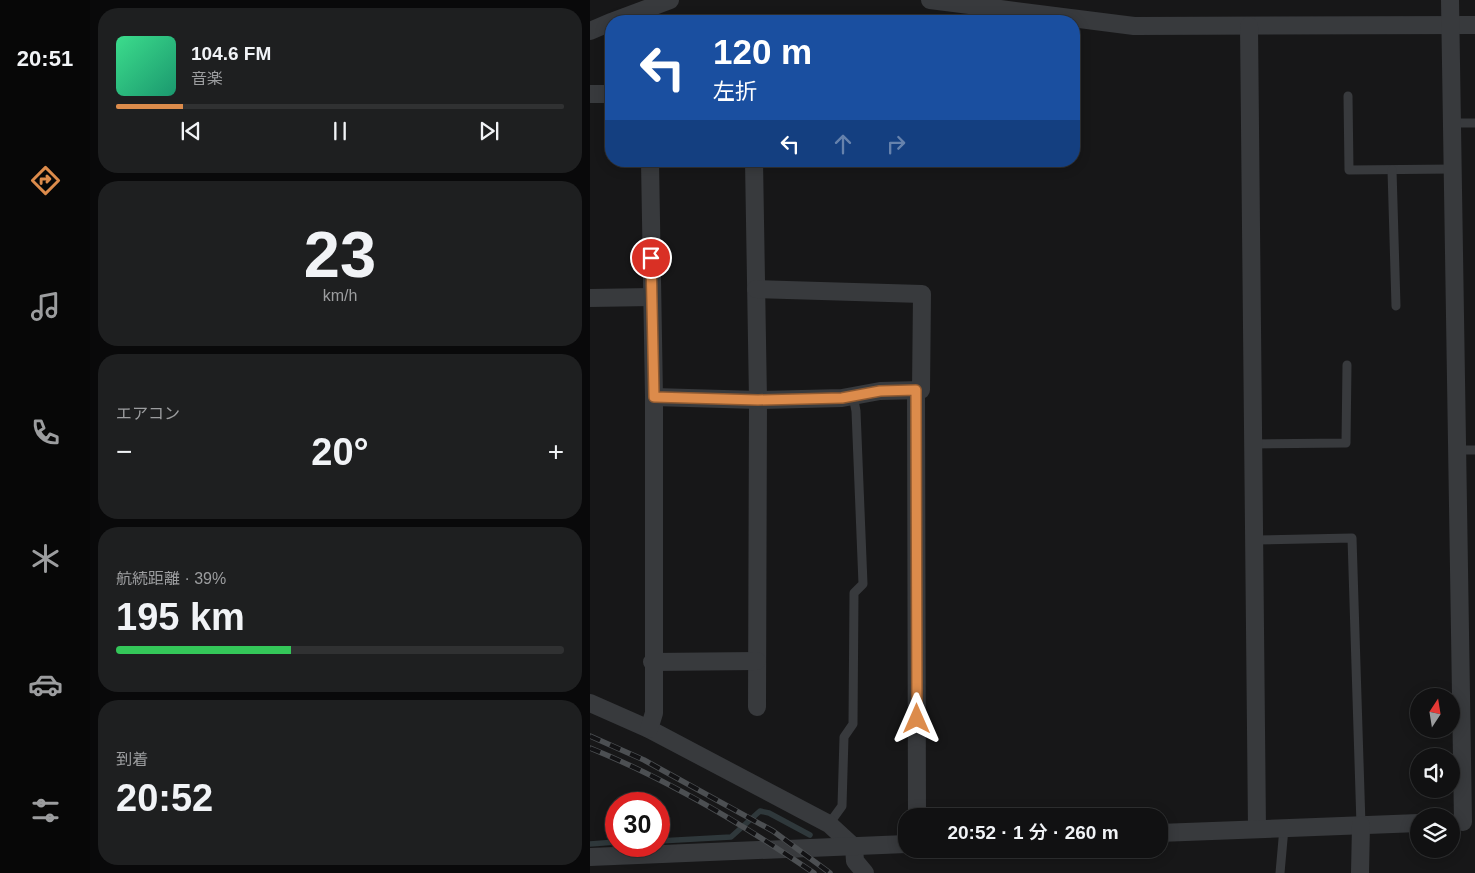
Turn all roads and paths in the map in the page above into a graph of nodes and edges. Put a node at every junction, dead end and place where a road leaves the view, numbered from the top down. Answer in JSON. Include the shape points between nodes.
{"nodes":[{"id":1,"x":670,"y":0,"type":"edge"},
{"id":2,"x":930,"y":0,"type":"edge"},
{"id":3,"x":1450,"y":0,"type":"edge"},
{"id":4,"x":649,"y":15,"type":"edge"},
{"id":5,"x":1048,"y":15,"type":"edge"},
{"id":6,"x":1080,"y":19,"type":"edge"},
{"id":7,"x":605,"y":25,"type":"edge"},
{"id":8,"x":1451,"y":25,"type":"junction"},
{"id":9,"x":1475,"y":25,"type":"edge"},
{"id":10,"x":1249,"y":26,"type":"junction"},
{"id":11,"x":590,"y":31,"type":"edge"},
{"id":12,"x":590,"y":94,"type":"edge"},
{"id":13,"x":605,"y":94,"type":"edge"},
{"id":14,"x":1348,"y":96,"type":"dead end"},
{"id":15,"x":1475,"y":123,"type":"edge"},
{"id":16,"x":1454,"y":124,"type":"junction"},
{"id":17,"x":650,"y":167,"type":"edge"},
{"id":18,"x":754,"y":167,"type":"edge"},
{"id":19,"x":1454,"y":169,"type":"junction"},
{"id":20,"x":1392,"y":170,"type":"junction"},
{"id":21,"x":756,"y":289,"type":"junction"},
{"id":22,"x":590,"y":298,"type":"edge"},
{"id":23,"x":652,"y":298,"type":"junction"},
{"id":24,"x":1396,"y":306,"type":"dead end"},
{"id":25,"x":1347,"y":365,"type":"dead end"},
{"id":26,"x":916,"y":390,"type":"junction"},
{"id":27,"x":853,"y":396,"type":"junction"},
{"id":28,"x":654,"y":397,"type":"junction"},
{"id":29,"x":758,"y":400,"type":"junction"},
{"id":30,"x":1253,"y":444,"type":"junction"},
{"id":31,"x":1466,"y":450,"type":"edge"},
{"id":32,"x":1254,"y":540,"type":"junction"},
{"id":33,"x":757,"y":661,"type":"junction"},
{"id":34,"x":652,"y":662,"type":"junction"},
{"id":35,"x":590,"y":703,"type":"edge"},
{"id":36,"x":757,"y":707,"type":"dead end"},
{"id":37,"x":649,"y":729,"type":"junction"},
{"id":38,"x":917,"y":808,"type":"edge"},
{"id":39,"x":1463,"y":822,"type":"edge"},
{"id":40,"x":1410,"y":823,"type":"edge"},
{"id":41,"x":829,"y":824,"type":"junction"},
{"id":42,"x":1361,"y":825,"type":"junction"},
{"id":43,"x":1284,"y":828,"type":"junction"},
{"id":44,"x":1257,"y":829,"type":"junction"},
{"id":45,"x":1168,"y":833,"type":"edge"},
{"id":46,"x":898,"y":844,"type":"edge"},
{"id":47,"x":854,"y":847,"type":"junction"},
{"id":48,"x":590,"y":857,"type":"edge"},
{"id":49,"x":865,"y":873,"type":"edge"},
{"id":50,"x":1280,"y":873,"type":"edge"},
{"id":51,"x":1360,"y":873,"type":"edge"}],
"edges":[{"from":1,"to":4,"type":"street"},
{"from":2,"to":5,"type":"street"},
{"from":3,"to":8,"type":"street"},
{"from":6,"to":10,"type":"street","via":[[1134,26]]},
{"from":7,"to":11,"type":"street"},
{"from":8,"to":9,"type":"street"},
{"from":8,"to":10,"type":"street"},
{"from":8,"to":16,"type":"street"},
{"from":10,"to":30,"type":"street"},
{"from":12,"to":13,"type":"street"},
{"from":14,"to":20,"type":"lane","via":[[1349,170]]},
{"from":15,"to":16,"type":"lane"},
{"from":16,"to":19,"type":"street"},
{"from":17,"to":23,"type":"street"},
{"from":18,"to":21,"type":"street"},
{"from":19,"to":20,"type":"lane"},
{"from":19,"to":31,"type":"street"},
{"from":20,"to":24,"type":"lane"},
{"from":21,"to":26,"type":"street","via":[[922,294],[921,390]]},
{"from":21,"to":29,"type":"street"},
{"from":22,"to":23,"type":"street"},
{"from":23,"to":28,"type":"street"},
{"from":25,"to":30,"type":"lane","via":[[1346,443]]},
{"from":26,"to":27,"type":"street"},
{"from":26,"to":38,"type":"street"},
{"from":27,"to":29,"type":"street"},
{"from":27,"to":41,"type":"lane","via":[[863,584],[854,593],[853,724],[844,737],[842,806]]},
{"from":28,"to":29,"type":"street"},
{"from":28,"to":34,"type":"street"},
{"from":29,"to":33,"type":"street"},
{"from":30,"to":32,"type":"street"},
{"from":31,"to":39,"type":"street"},
{"from":32,"to":42,"type":"lane","via":[[1352,538]]},
{"from":32,"to":44,"type":"street"},
{"from":33,"to":34,"type":"street"},
{"from":33,"to":36,"type":"street"},
{"from":34,"to":37,"type":"street","via":[[654,713]]},
{"from":35,"to":37,"type":"street"},
{"from":37,"to":41,"type":"street"},
{"from":40,"to":42,"type":"street"},
{"from":41,"to":47,"type":"street"},
{"from":42,"to":43,"type":"street"},
{"from":42,"to":51,"type":"street"},
{"from":43,"to":44,"type":"street"},
{"from":43,"to":50,"type":"lane"},
{"from":44,"to":45,"type":"street"},
{"from":46,"to":47,"type":"street"},
{"from":47,"to":48,"type":"street"},
{"from":47,"to":49,"type":"street","via":[[856,861]]}]}
